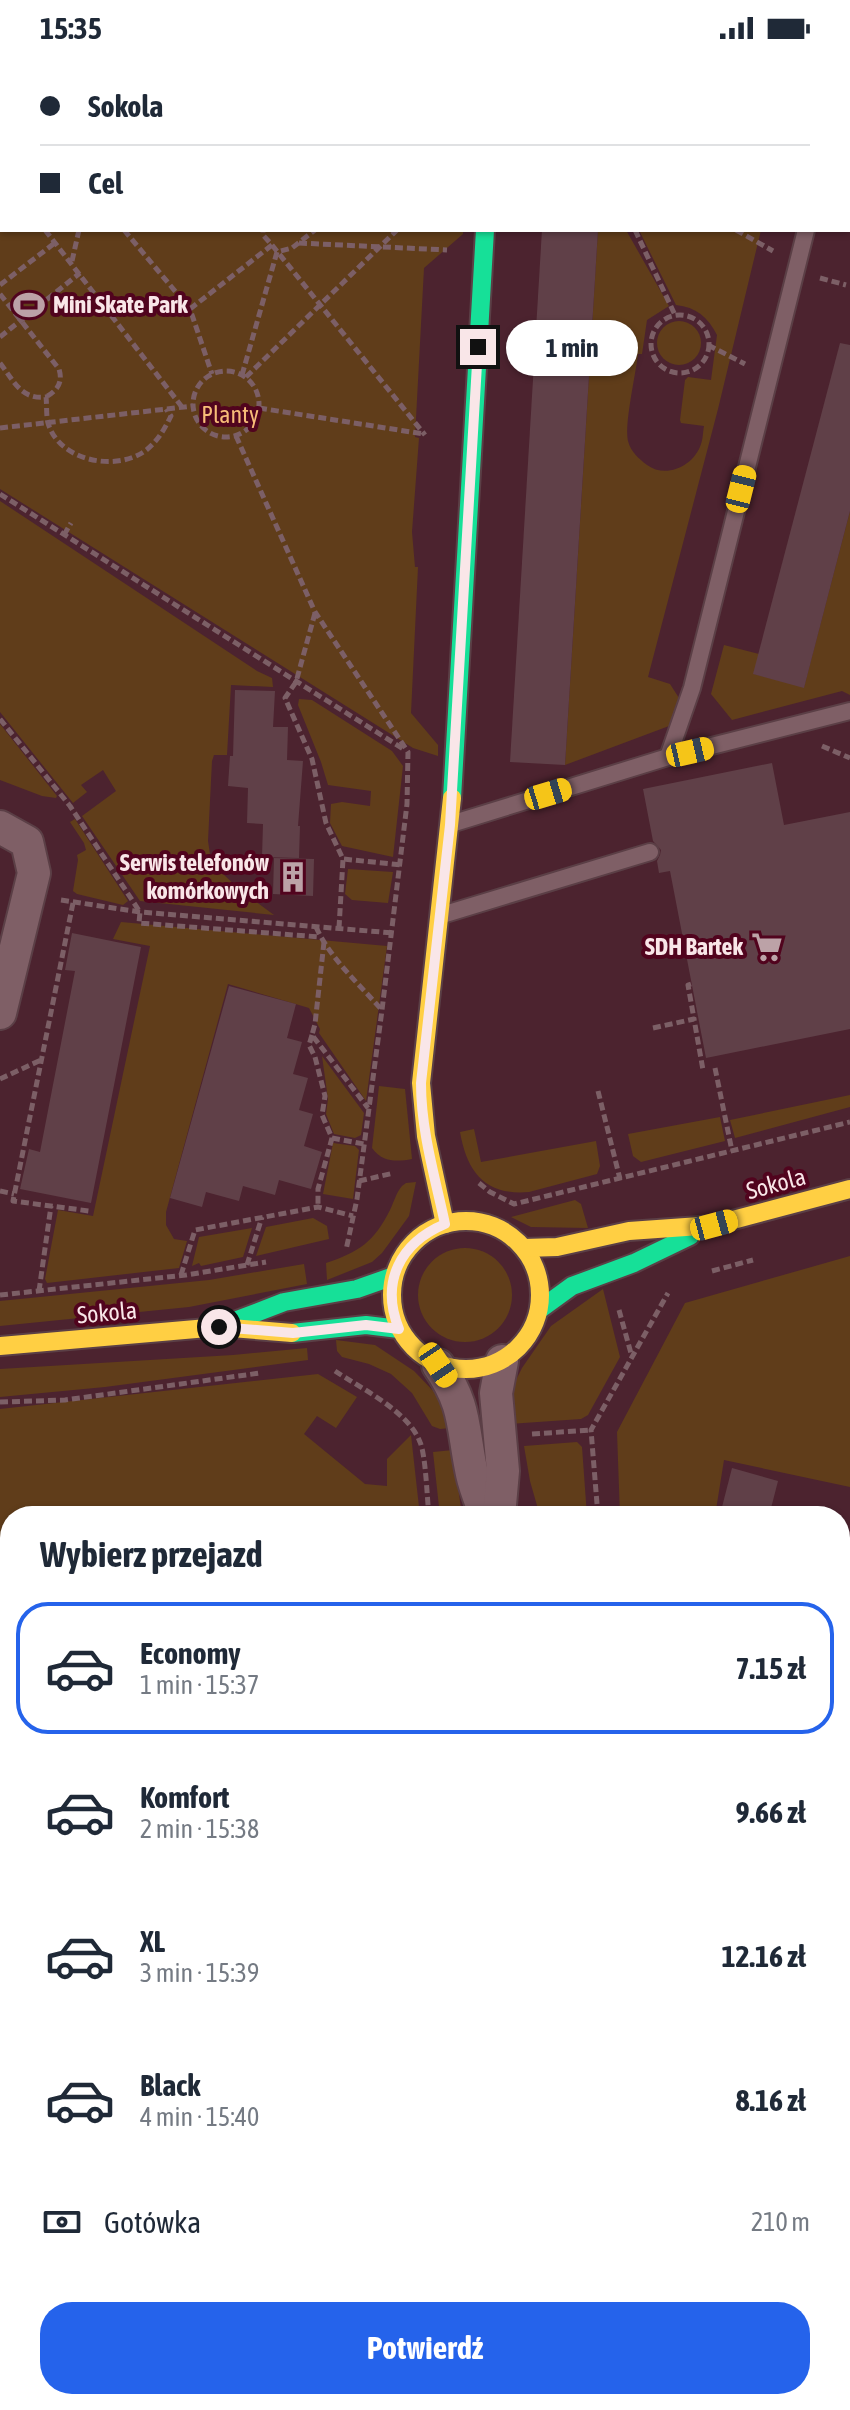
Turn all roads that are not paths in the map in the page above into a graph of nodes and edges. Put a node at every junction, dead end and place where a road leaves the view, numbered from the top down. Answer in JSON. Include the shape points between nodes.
{"nodes":[{"id":1,"x":485,"y":232,"type":"edge"},
{"id":2,"x":806,"y":232,"type":"edge"},
{"id":3,"x":850,"y":711,"type":"edge"},
{"id":4,"x":668,"y":757,"type":"junction"},
{"id":5,"x":450,"y":825,"type":"junction"},
{"id":6,"x":0,"y":827,"type":"edge"},
{"id":7,"x":650,"y":852,"type":"dead end"},
{"id":8,"x":440,"y":915,"type":"junction"},
{"id":9,"x":0,"y":1013,"type":"edge"},
{"id":10,"x":850,"y":1189,"type":"edge"},
{"id":11,"x":445,"y":1224,"type":"junction"},
{"id":12,"x":714,"y":1225,"type":"junction"},
{"id":13,"x":524,"y":1248,"type":"junction"},
{"id":14,"x":394,"y":1276,"type":"junction"},
{"id":15,"x":539,"y":1310,"type":"junction"},
{"id":16,"x":219,"y":1327,"type":"junction"},
{"id":17,"x":399,"y":1329,"type":"junction"},
{"id":18,"x":0,"y":1346,"type":"edge"},
{"id":19,"x":502,"y":1361,"type":"junction"},
{"id":20,"x":438,"y":1365,"type":"junction"},
{"id":21,"x":482,"y":1506,"type":"edge"},
{"id":22,"x":500,"y":1506,"type":"edge"}],
"edges":[{"from":1,"to":5,"type":"street"},
{"from":2,"to":4,"type":"lane","via":[[692,688]]},
{"from":3,"to":4,"type":"lane"},
{"from":4,"to":5,"type":"lane"},
{"from":5,"to":8,"type":"street"},
{"from":6,"to":9,"type":"street","via":[[27,842],[34,873]]},
{"from":7,"to":8,"type":"lane"},
{"from":8,"to":11,"type":"street","via":[[421,1109]]},
{"from":10,"to":12,"type":"street","name":"Sokola"},
{"from":11,"to":13,"type":"street","via":[[488,1224]]},
{"from":11,"to":14,"type":"street","via":[[417,1239]]},
{"from":12,"to":13,"type":"street","name":"Sokola","via":[[629,1231],[557,1247]]},
{"from":12,"to":15,"type":"street","name":"Sokola","via":[[573,1284]]},
{"from":13,"to":15,"type":"street","via":[[538,1277]]},
{"from":14,"to":16,"type":"street","name":"Sokola","via":[[374,1286],[290,1300]]},
{"from":14,"to":17,"type":"street","via":[[392,1308]]},
{"from":15,"to":19,"type":"street","via":[[526,1339]]},
{"from":16,"to":17,"type":"street","name":"Sokola","via":[[293,1333],[366,1325]]},
{"from":16,"to":18,"type":"street","name":"Sokola"},
{"from":17,"to":20,"type":"street","via":[[420,1354]]},
{"from":19,"to":20,"type":"street","via":[[471,1370]]},
{"from":19,"to":22,"type":"street","via":[[496,1393],[503,1471]]},
{"from":20,"to":21,"type":"street","via":[[458,1399]]}]}
